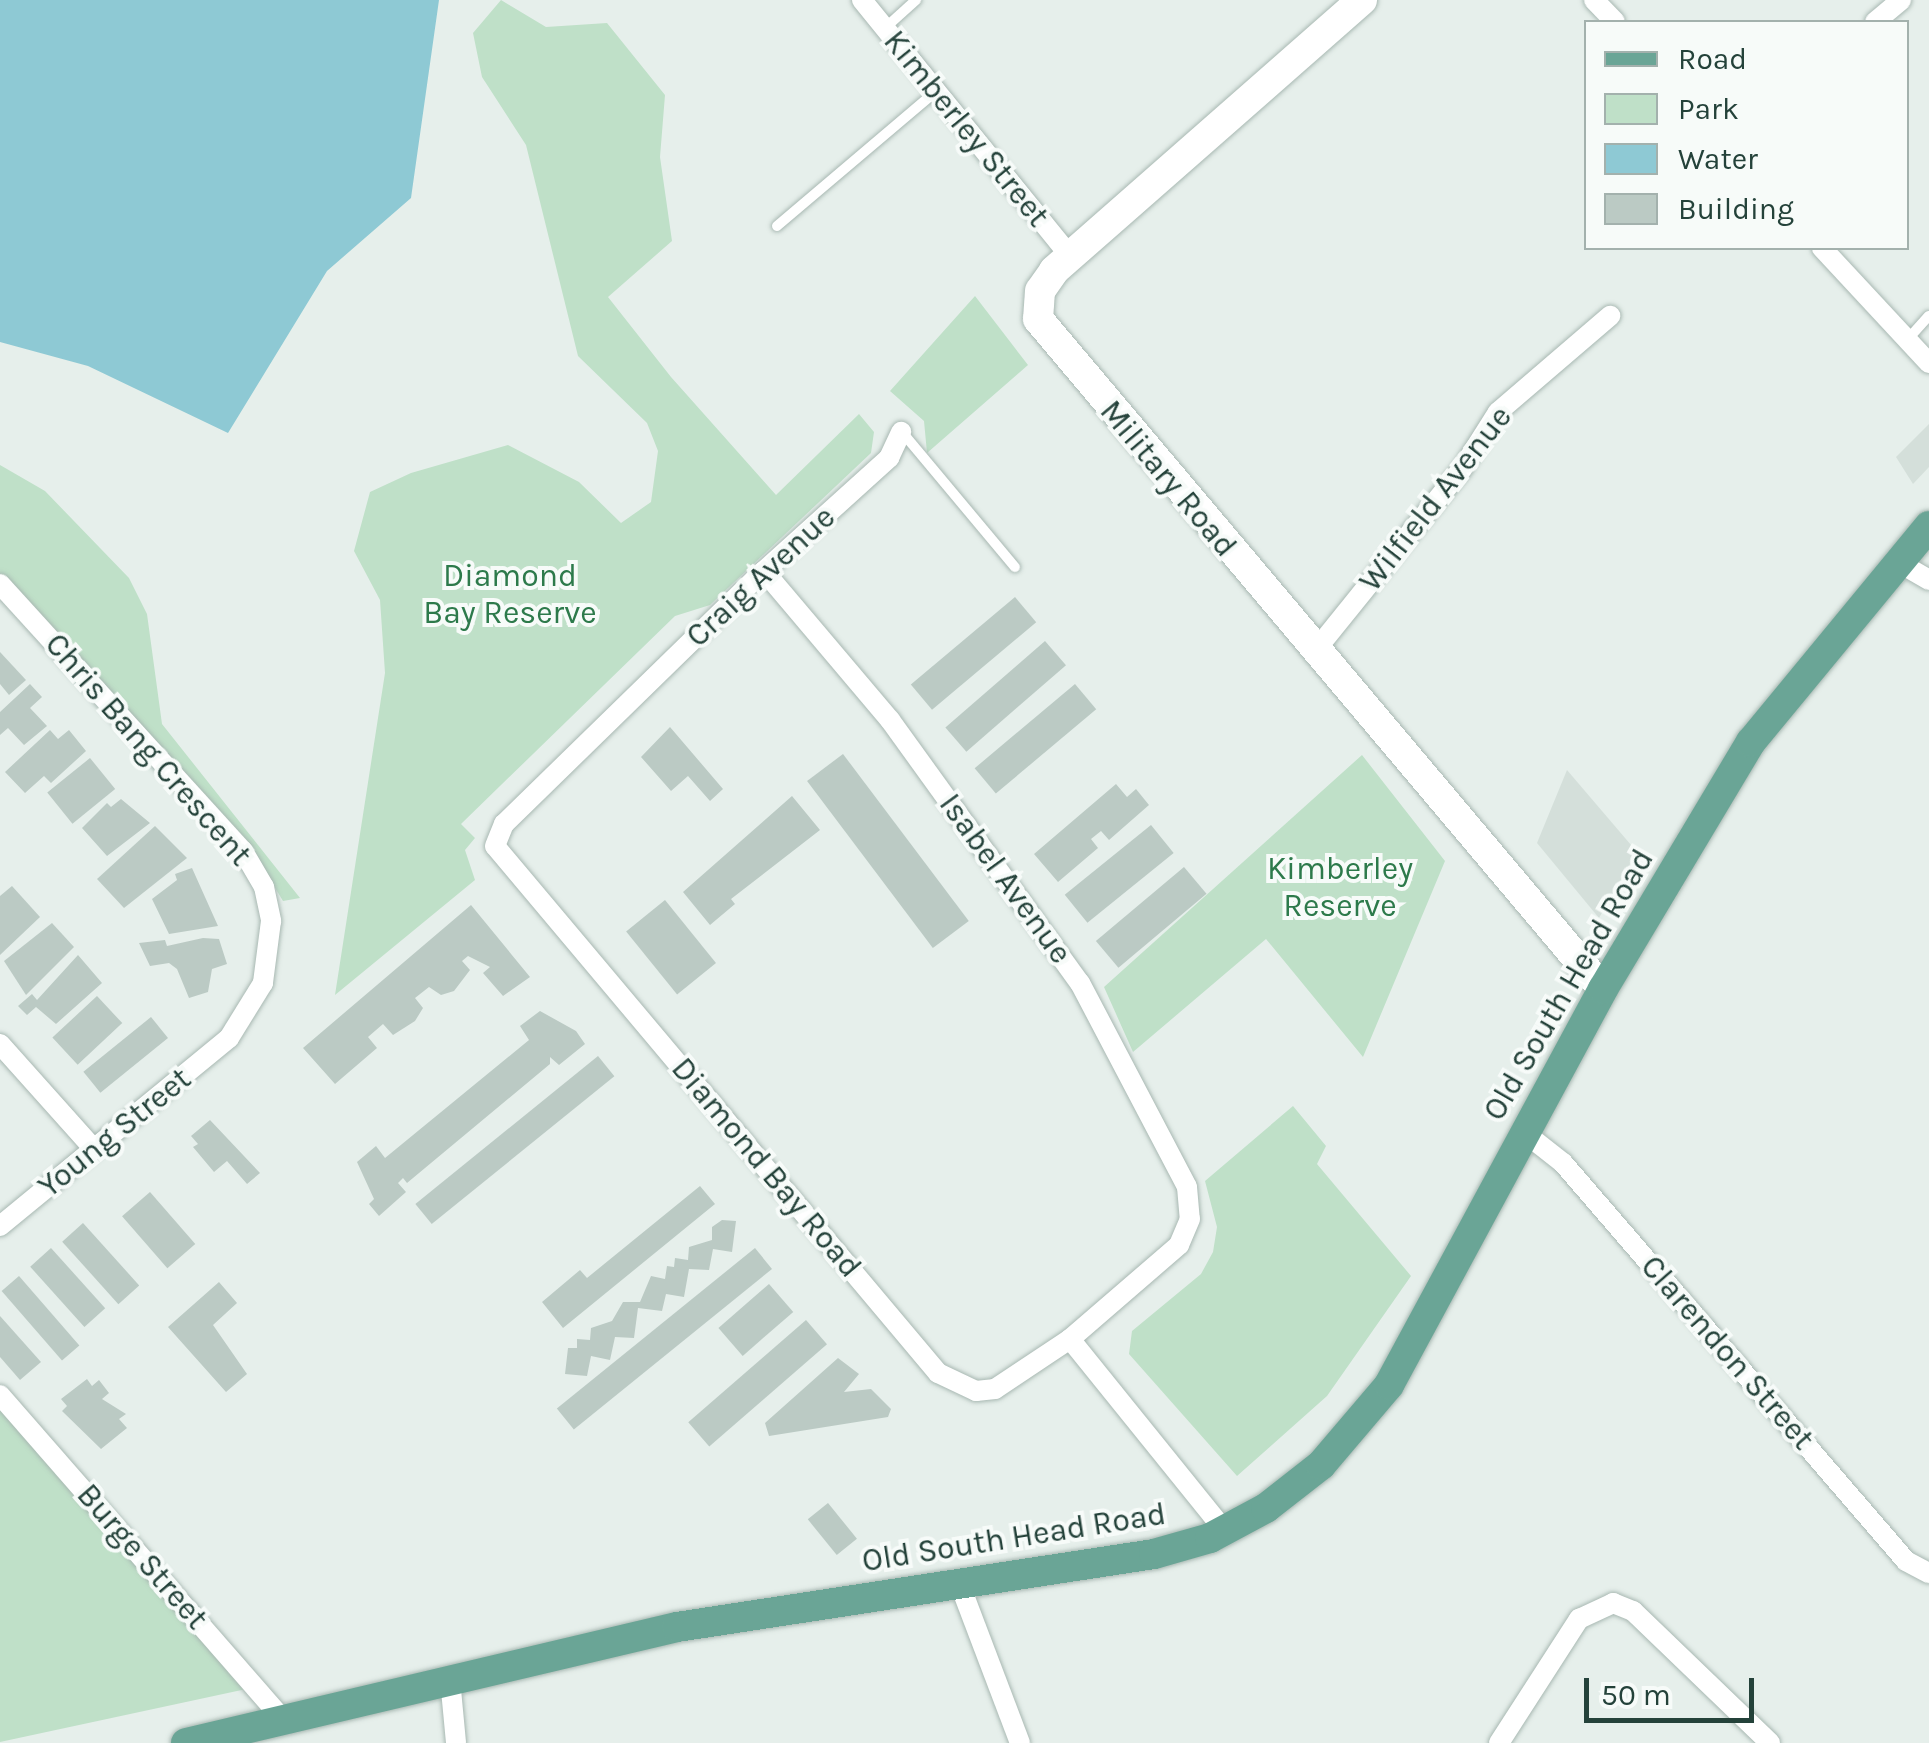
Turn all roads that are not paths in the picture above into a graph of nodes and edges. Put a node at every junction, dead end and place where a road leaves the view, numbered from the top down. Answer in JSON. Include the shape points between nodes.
{"nodes":[{"id":1,"x":862,"y":0,"type":"edge"},
{"id":2,"x":916,"y":0,"type":"edge"},
{"id":3,"x":1362,"y":0,"type":"edge"},
{"id":4,"x":1594,"y":0,"type":"edge"},
{"id":5,"x":1901,"y":0,"type":"edge"},
{"id":6,"x":1613,"y":20,"type":"edge"},
{"id":7,"x":1877,"y":20,"type":"edge"},
{"id":8,"x":885,"y":28,"type":"junction"},
{"id":9,"x":937,"y":90,"type":"junction"},
{"id":10,"x":777,"y":226,"type":"dead end"},
{"id":11,"x":1824,"y":250,"type":"edge"},
{"id":12,"x":1070,"y":257,"type":"junction"},
{"id":13,"x":1610,"y":316,"type":"dead end"},
{"id":14,"x":1929,"y":316,"type":"edge"},
{"id":15,"x":1908,"y":339,"type":"junction"},
{"id":16,"x":1929,"y":363,"type":"edge"},
{"id":17,"x":901,"y":432,"type":"joint"},
{"id":18,"x":1929,"y":526,"type":"edge"},
{"id":19,"x":1898,"y":562,"type":"junction"},
{"id":20,"x":1015,"y":567,"type":"dead end"},
{"id":21,"x":764,"y":571,"type":"junction"},
{"id":22,"x":1929,"y":580,"type":"edge"},
{"id":23,"x":0,"y":584,"type":"edge"},
{"id":24,"x":1314,"y":652,"type":"junction"},
{"id":25,"x":495,"y":846,"type":"joint"},
{"id":26,"x":1603,"y":990,"type":"junction"},
{"id":27,"x":230,"y":1038,"type":"joint"},
{"id":28,"x":0,"y":1044,"type":"edge"},
{"id":29,"x":1525,"y":1133,"type":"junction"},
{"id":30,"x":94,"y":1149,"type":"junction"},
{"id":31,"x":1190,"y":1219,"type":"joint"},
{"id":32,"x":0,"y":1226,"type":"edge"},
{"id":33,"x":1070,"y":1338,"type":"junction"},
{"id":34,"x":0,"y":1395,"type":"edge"},
{"id":35,"x":1224,"y":1531,"type":"junction"},
{"id":36,"x":1929,"y":1572,"type":"edge"},
{"id":37,"x":960,"y":1584,"type":"junction"},
{"id":38,"x":450,"y":1679,"type":"junction"},
{"id":39,"x":282,"y":1720,"type":"junction"},
{"id":40,"x":186,"y":1743,"type":"edge"},
{"id":41,"x":456,"y":1743,"type":"edge"},
{"id":42,"x":1020,"y":1743,"type":"edge"},
{"id":43,"x":1499,"y":1743,"type":"edge"},
{"id":44,"x":1770,"y":1743,"type":"edge"}],
"edges":[{"from":1,"to":8,"type":"street","name":"Kimberley Street"},
{"from":2,"to":8,"type":"lane"},
{"from":3,"to":12,"type":"street","name":"Military Road"},
{"from":4,"to":6,"type":"street"},
{"from":5,"to":7,"type":"street"},
{"from":8,"to":9,"type":"street","name":"Kimberley Street"},
{"from":9,"to":10,"type":"lane"},
{"from":9,"to":12,"type":"street","name":"Kimberley Street"},
{"from":11,"to":15,"type":"street"},
{"from":12,"to":24,"type":"street","name":"Military Road","via":[[1043,283],[1036,302],[1048,338]]},
{"from":13,"to":24,"type":"street","name":"Wilfield Avenue","via":[[1498,412],[1462,469]]},
{"from":14,"to":15,"type":"lane"},
{"from":15,"to":16,"type":"street"},
{"from":17,"to":20,"type":"lane","name":"Craig Avenue"},
{"from":17,"to":21,"type":"street","name":"Craig Avenue","via":[[889,458]]},
{"from":18,"to":19,"type":"main road","name":"Old South Head Road"},
{"from":19,"to":22,"type":"street"},
{"from":19,"to":26,"type":"main road","name":"Old South Head Road","via":[[1767,718]]},
{"from":21,"to":25,"type":"street","name":"Craig Avenue","via":[[504,824]]},
{"from":21,"to":31,"type":"street","name":"Isabel Avenue","via":[[890,720],[1080,983],[1186,1187]]},
{"from":23,"to":27,"type":"street","name":"Chris Bang Crescent","via":[[243,851],[264,887],[270,953],[249,1013]]},
{"from":24,"to":26,"type":"street","name":"Military Road"},
{"from":25,"to":33,"type":"street","name":"Diamond Bay Road","via":[[938,1373],[976,1391],[995,1389]]},
{"from":26,"to":29,"type":"main road","name":"Old South Head Road"},
{"from":27,"to":30,"type":"street","name":"Young Street"},
{"from":28,"to":30,"type":"street"},
{"from":29,"to":35,"type":"main road","name":"Old South Head Road","via":[[1389,1385],[1321,1465]]},
{"from":29,"to":36,"type":"street","name":"Clarendon Street","via":[[1563,1163],[1906,1561]]},
{"from":30,"to":32,"type":"street","name":"Young Street"},
{"from":31,"to":33,"type":"street","name":"Diamond Bay Road","via":[[1179,1245]]},
{"from":33,"to":35,"type":"street"},
{"from":34,"to":39,"type":"street","name":"Burge Street"},
{"from":35,"to":37,"type":"main road","name":"Old South Head Road","via":[[1154,1554]]},
{"from":37,"to":38,"type":"main road","name":"Old South Head Road","via":[[677,1627]]},
{"from":37,"to":42,"type":"street"},
{"from":38,"to":39,"type":"main road","name":"Old South Head Road"},
{"from":38,"to":41,"type":"street"},
{"from":39,"to":40,"type":"main road","name":"Old South Head Road"},
{"from":43,"to":44,"type":"street","via":[[1579,1619],[1613,1603],[1633,1611]]}]}
